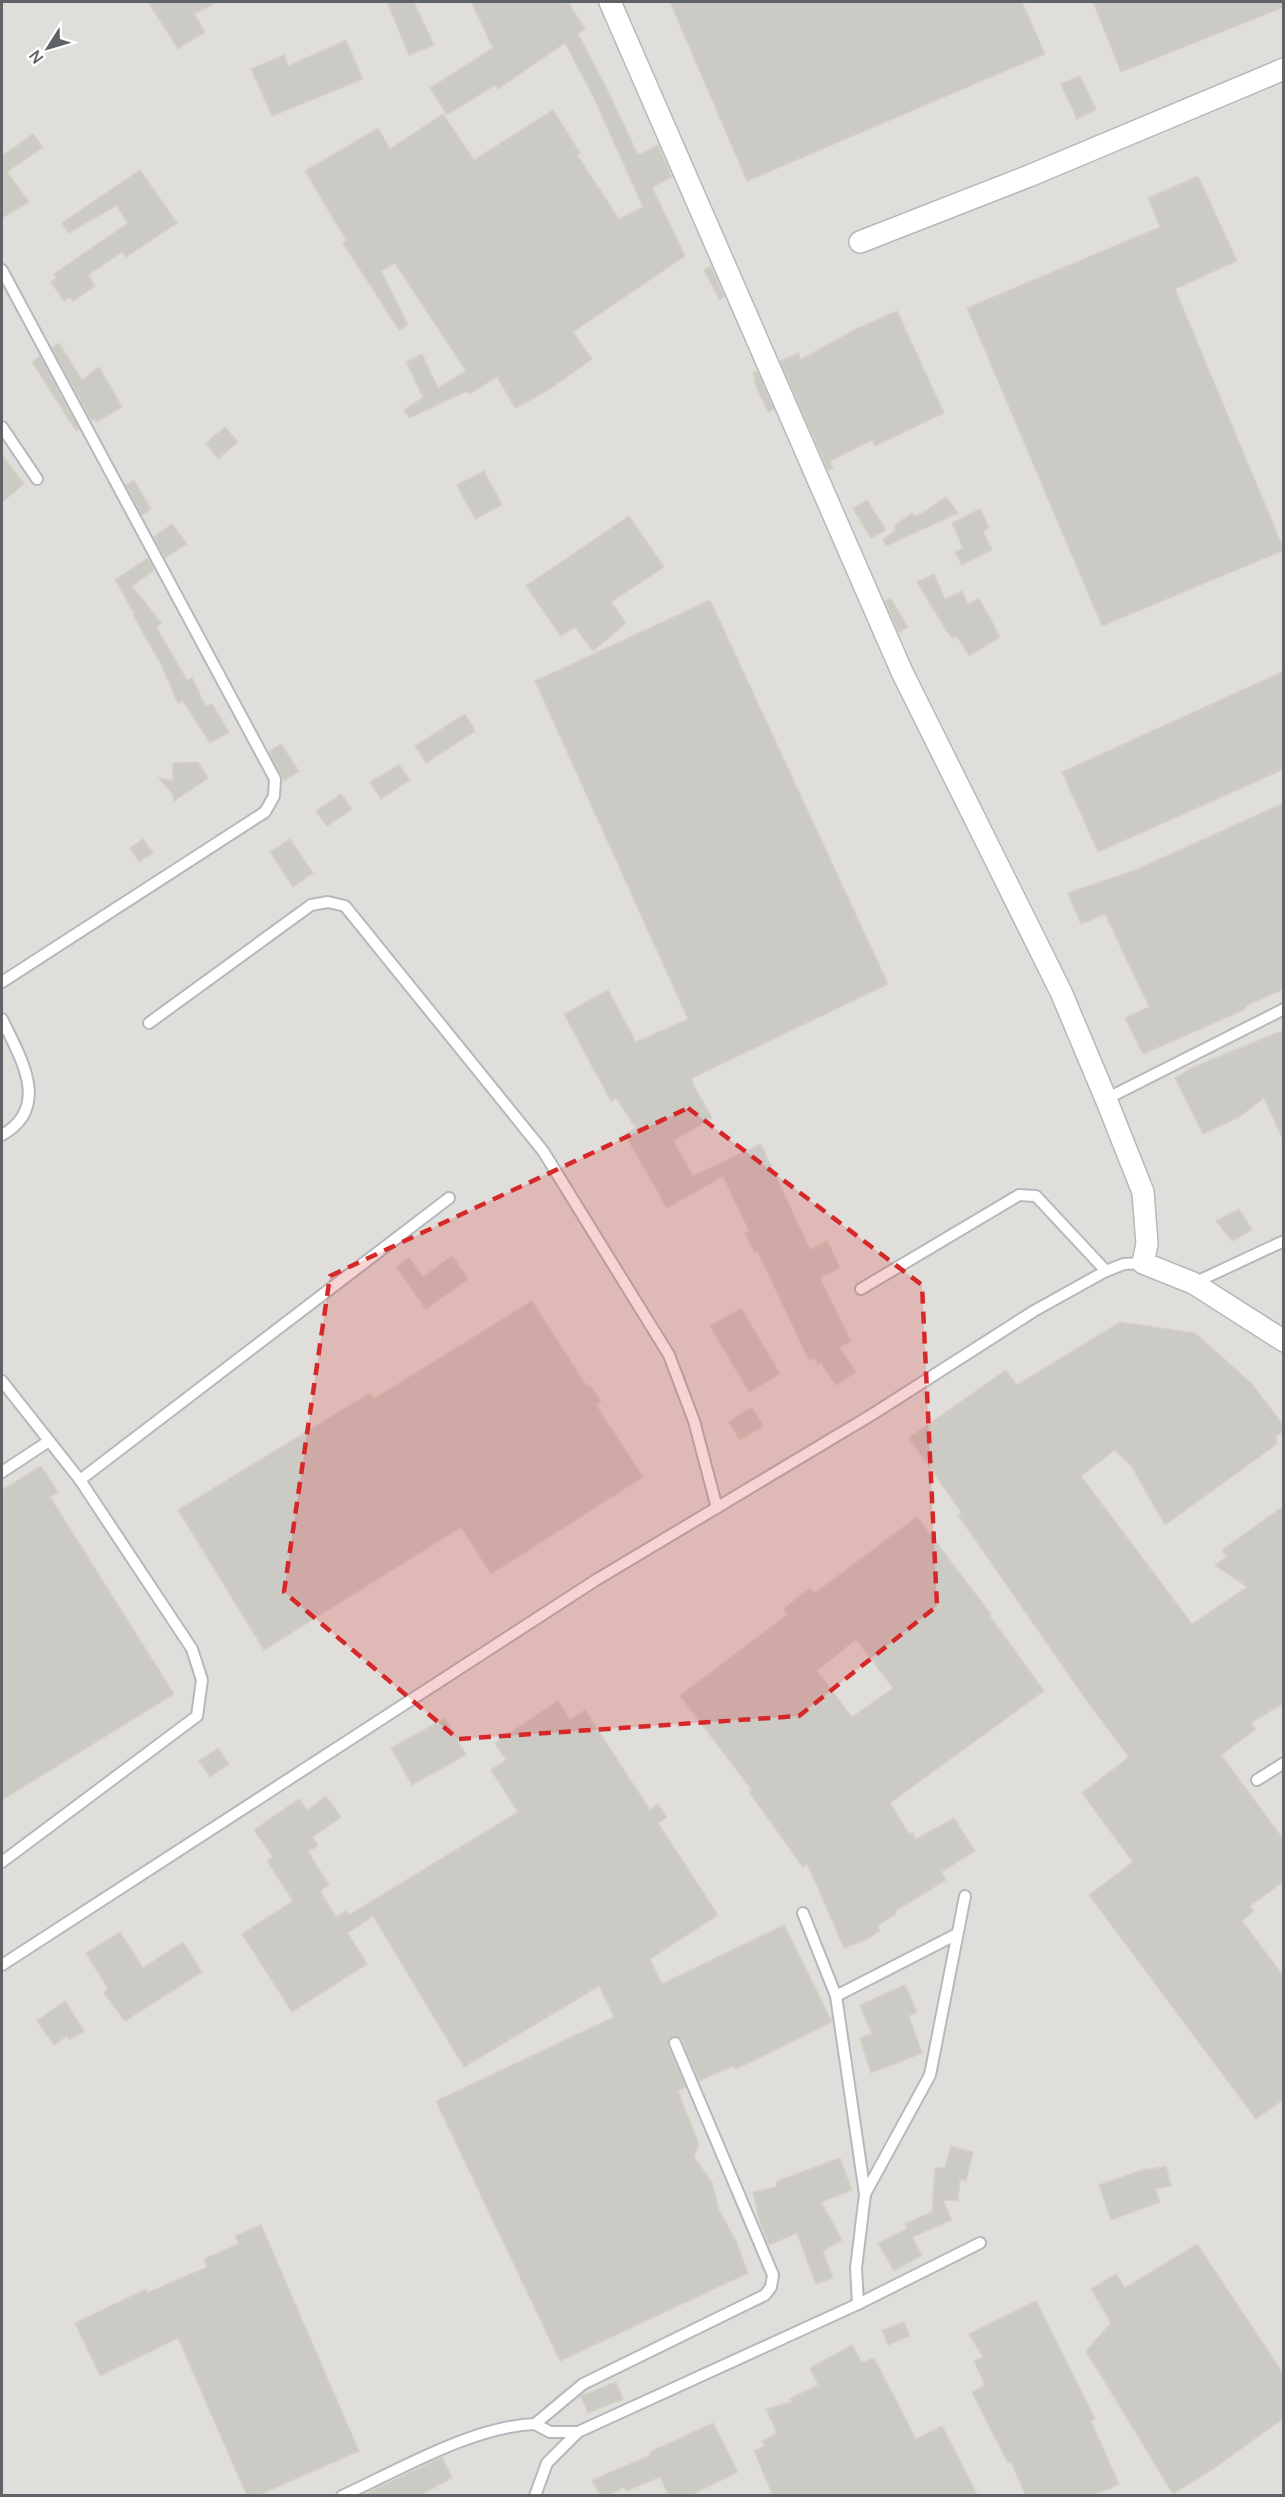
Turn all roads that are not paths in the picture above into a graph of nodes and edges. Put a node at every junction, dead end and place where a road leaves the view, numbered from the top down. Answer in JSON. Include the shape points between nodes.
{"nodes":[{"id":1,"x":610,"y":2,"type":"edge"},
{"id":2,"x":1284,"y":69,"type":"edge"},
{"id":3,"x":860,"y":242,"type":"dead end"},
{"id":4,"x":2,"y":270,"type":"edge"},
{"id":5,"x":11,"y":288,"type":"junction"},
{"id":6,"x":2,"y":295,"type":"edge"},
{"id":7,"x":2,"y":427,"type":"edge"},
{"id":8,"x":37,"y":479,"type":"dead end"},
{"id":9,"x":2,"y":982,"type":"edge"},
{"id":10,"x":1284,"y":1010,"type":"edge"},
{"id":11,"x":2,"y":1019,"type":"edge"},
{"id":12,"x":149,"y":1023,"type":"dead end"},
{"id":13,"x":1106,"y":1099,"type":"junction"},
{"id":14,"x":2,"y":1135,"type":"edge"},
{"id":15,"x":449,"y":1198,"type":"dead end"},
{"id":16,"x":1284,"y":1241,"type":"edge"},
{"id":17,"x":1143,"y":1263,"type":"junction"},
{"id":18,"x":1106,"y":1271,"type":"junction"},
{"id":19,"x":1194,"y":1283,"type":"junction"},
{"id":20,"x":861,"y":1289,"type":"dead end"},
{"id":21,"x":1284,"y":1341,"type":"edge"},
{"id":22,"x":2,"y":1381,"type":"edge"},
{"id":23,"x":49,"y":1441,"type":"junction"},
{"id":24,"x":2,"y":1472,"type":"edge"},
{"id":25,"x":80,"y":1480,"type":"junction"},
{"id":26,"x":717,"y":1508,"type":"junction"},
{"id":27,"x":1284,"y":1763,"type":"edge"},
{"id":28,"x":1257,"y":1780,"type":"dead end"},
{"id":29,"x":2,"y":1862,"type":"edge"},
{"id":30,"x":965,"y":1896,"type":"dead end"},
{"id":31,"x":803,"y":1913,"type":"dead end"},
{"id":32,"x":957,"y":1935,"type":"junction"},
{"id":33,"x":2,"y":1965,"type":"edge"},
{"id":34,"x":836,"y":1996,"type":"junction"},
{"id":35,"x":675,"y":2043,"type":"dead end"},
{"id":36,"x":865,"y":2194,"type":"junction"},
{"id":37,"x":980,"y":2243,"type":"dead end"},
{"id":38,"x":858,"y":2304,"type":"junction"},
{"id":39,"x":535,"y":2424,"type":"junction"},
{"id":40,"x":578,"y":2432,"type":"junction"},
{"id":41,"x":342,"y":2496,"type":"edge"},
{"id":42,"x":535,"y":2496,"type":"edge"}],
"edges":[{"from":1,"to":13,"type":"street","via":[[902,672],[1061,992]]},
{"from":2,"to":3,"type":"street"},
{"from":4,"to":5,"type":"lane"},
{"from":5,"to":6,"type":"lane"},
{"from":5,"to":9,"type":"lane","via":[[275,779],[274,796],[265,812]]},
{"from":7,"to":8,"type":"lane"},
{"from":10,"to":13,"type":"lane"},
{"from":11,"to":14,"type":"lane","via":[[29,1078],[28,1105],[14,1128]]},
{"from":12,"to":26,"type":"lane","via":[[311,905],[328,902],[345,906],[543,1151],[669,1355],[694,1421]]},
{"from":13,"to":17,"type":"street","via":[[1143,1192],[1147,1244]]},
{"from":15,"to":25,"type":"lane"},
{"from":16,"to":19,"type":"lane"},
{"from":17,"to":18,"type":"lane"},
{"from":17,"to":19,"type":"street"},
{"from":18,"to":20,"type":"lane","via":[[1036,1196],[1019,1195]]},
{"from":18,"to":26,"type":"lane","via":[[1034,1311]]},
{"from":19,"to":21,"type":"street"},
{"from":22,"to":23,"type":"lane"},
{"from":23,"to":24,"type":"lane"},
{"from":23,"to":25,"type":"lane"},
{"from":25,"to":29,"type":"lane","via":[[192,1649],[202,1680],[197,1716]]},
{"from":26,"to":33,"type":"lane","via":[[596,1580]]},
{"from":27,"to":28,"type":"lane"},
{"from":30,"to":32,"type":"lane"},
{"from":31,"to":34,"type":"lane"},
{"from":32,"to":34,"type":"lane"},
{"from":32,"to":36,"type":"lane","via":[[930,2075]]},
{"from":34,"to":36,"type":"lane"},
{"from":35,"to":39,"type":"lane","via":[[773,2275],[771,2287],[765,2295],[583,2384]]},
{"from":36,"to":38,"type":"lane","via":[[856,2268]]},
{"from":37,"to":38,"type":"lane"},
{"from":38,"to":40,"type":"lane"},
{"from":39,"to":40,"type":"lane","via":[[550,2432]]},
{"from":39,"to":41,"type":"lane","via":[[483,2432]]},
{"from":40,"to":42,"type":"lane","via":[[547,2463]]}]}
